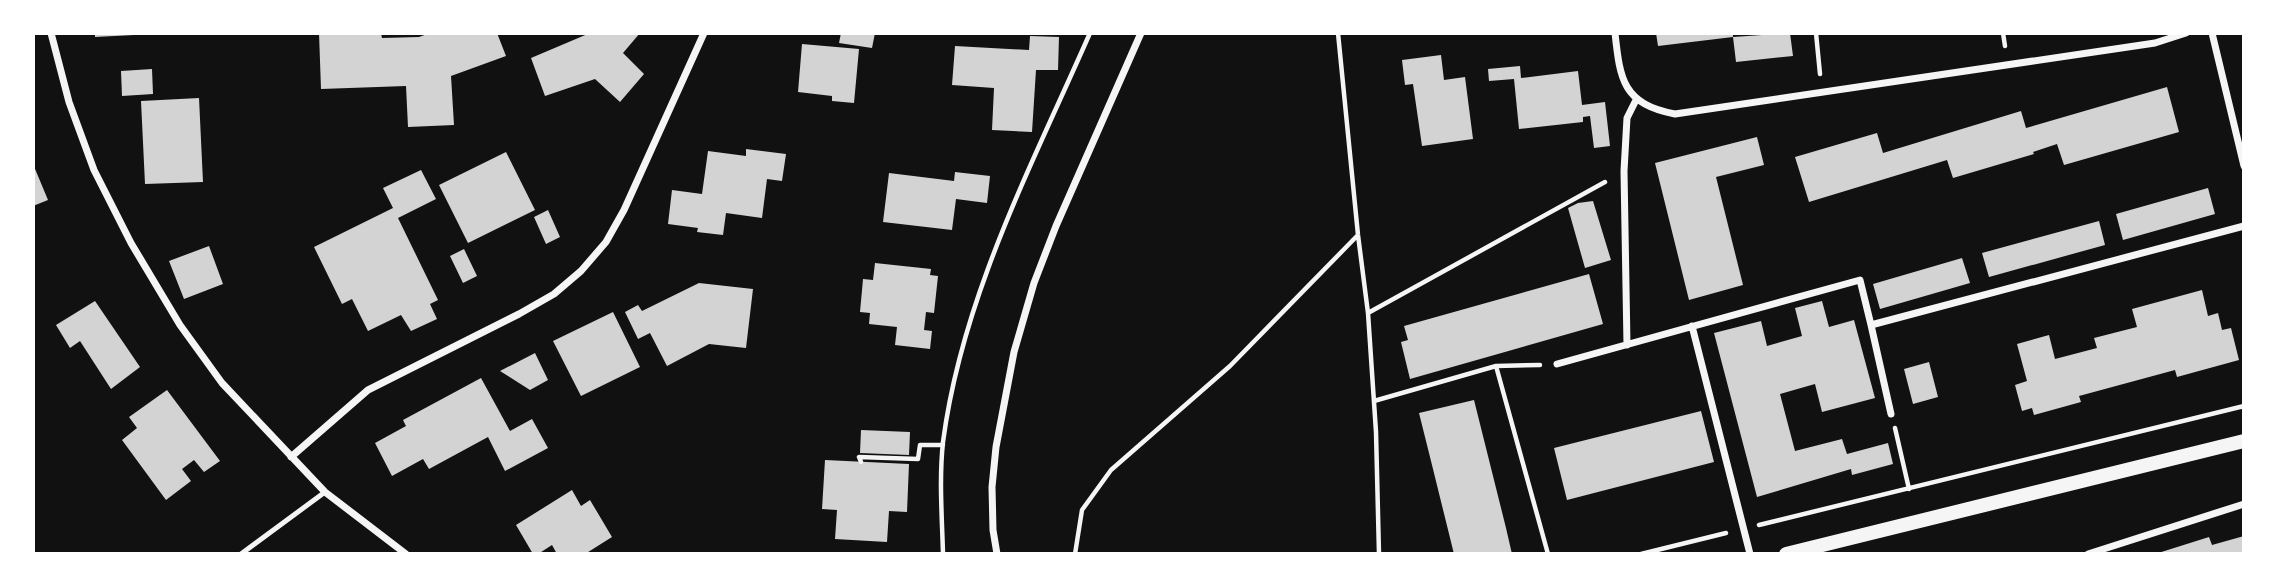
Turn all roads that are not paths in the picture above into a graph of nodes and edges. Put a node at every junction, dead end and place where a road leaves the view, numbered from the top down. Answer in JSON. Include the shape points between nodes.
{"nodes":[{"id":1,"x":51,"y":33,"type":"edge"},
{"id":2,"x":704,"y":33,"type":"edge"},
{"id":3,"x":1141,"y":33,"type":"edge"},
{"id":4,"x":1615,"y":33,"type":"edge"},
{"id":5,"x":2186,"y":33,"type":"edge"},
{"id":6,"x":2212,"y":33,"type":"edge"},
{"id":7,"x":1636,"y":100,"type":"junction"},
{"id":8,"x":2244,"y":166,"type":"edge"},
{"id":9,"x":2244,"y":226,"type":"edge"},
{"id":10,"x":1871,"y":325,"type":"junction"},
{"id":11,"x":1692,"y":326,"type":"junction"},
{"id":12,"x":1627,"y":345,"type":"junction"},
{"id":13,"x":1558,"y":364,"type":"road end"},
{"id":14,"x":1891,"y":414,"type":"road end"},
{"id":15,"x":2244,"y":441,"type":"edge"},
{"id":16,"x":291,"y":457,"type":"junction"},
{"id":17,"x":325,"y":492,"type":"junction"},
{"id":18,"x":2244,"y":504,"type":"edge"},
{"id":19,"x":241,"y":554,"type":"edge"},
{"id":20,"x":406,"y":554,"type":"edge"},
{"id":21,"x":997,"y":554,"type":"edge"},
{"id":22,"x":1751,"y":554,"type":"edge"},
{"id":23,"x":1786,"y":554,"type":"edge"},
{"id":24,"x":2088,"y":554,"type":"edge"}],
"edges":[{"from":1,"to":16,"type":"street","via":[[94,170],[131,243],[180,325],[222,383]]},
{"from":2,"to":16,"type":"street","via":[[624,210],[582,271],[554,295],[368,390]]},
{"from":3,"to":21,"type":"street","via":[[1056,226],[1014,352],[992,487]]},
{"from":4,"to":7,"type":"street","via":[[1620,72]]},
{"from":5,"to":7,"type":"street","via":[[2155,43],[1675,114]]},
{"from":6,"to":8,"type":"street"},
{"from":7,"to":12,"type":"street","via":[[1627,118],[1624,172]]},
{"from":9,"to":10,"type":"street"},
{"from":10,"to":11,"type":"street","via":[[1860,280]]},
{"from":10,"to":14,"type":"street"},
{"from":11,"to":12,"type":"street"},
{"from":11,"to":22,"type":"street"},
{"from":12,"to":13,"type":"street"},
{"from":15,"to":23,"type":"main road"},
{"from":16,"to":17,"type":"street"},
{"from":17,"to":19,"type":"lane"},
{"from":17,"to":20,"type":"street"},
{"from":18,"to":24,"type":"street"}]}
